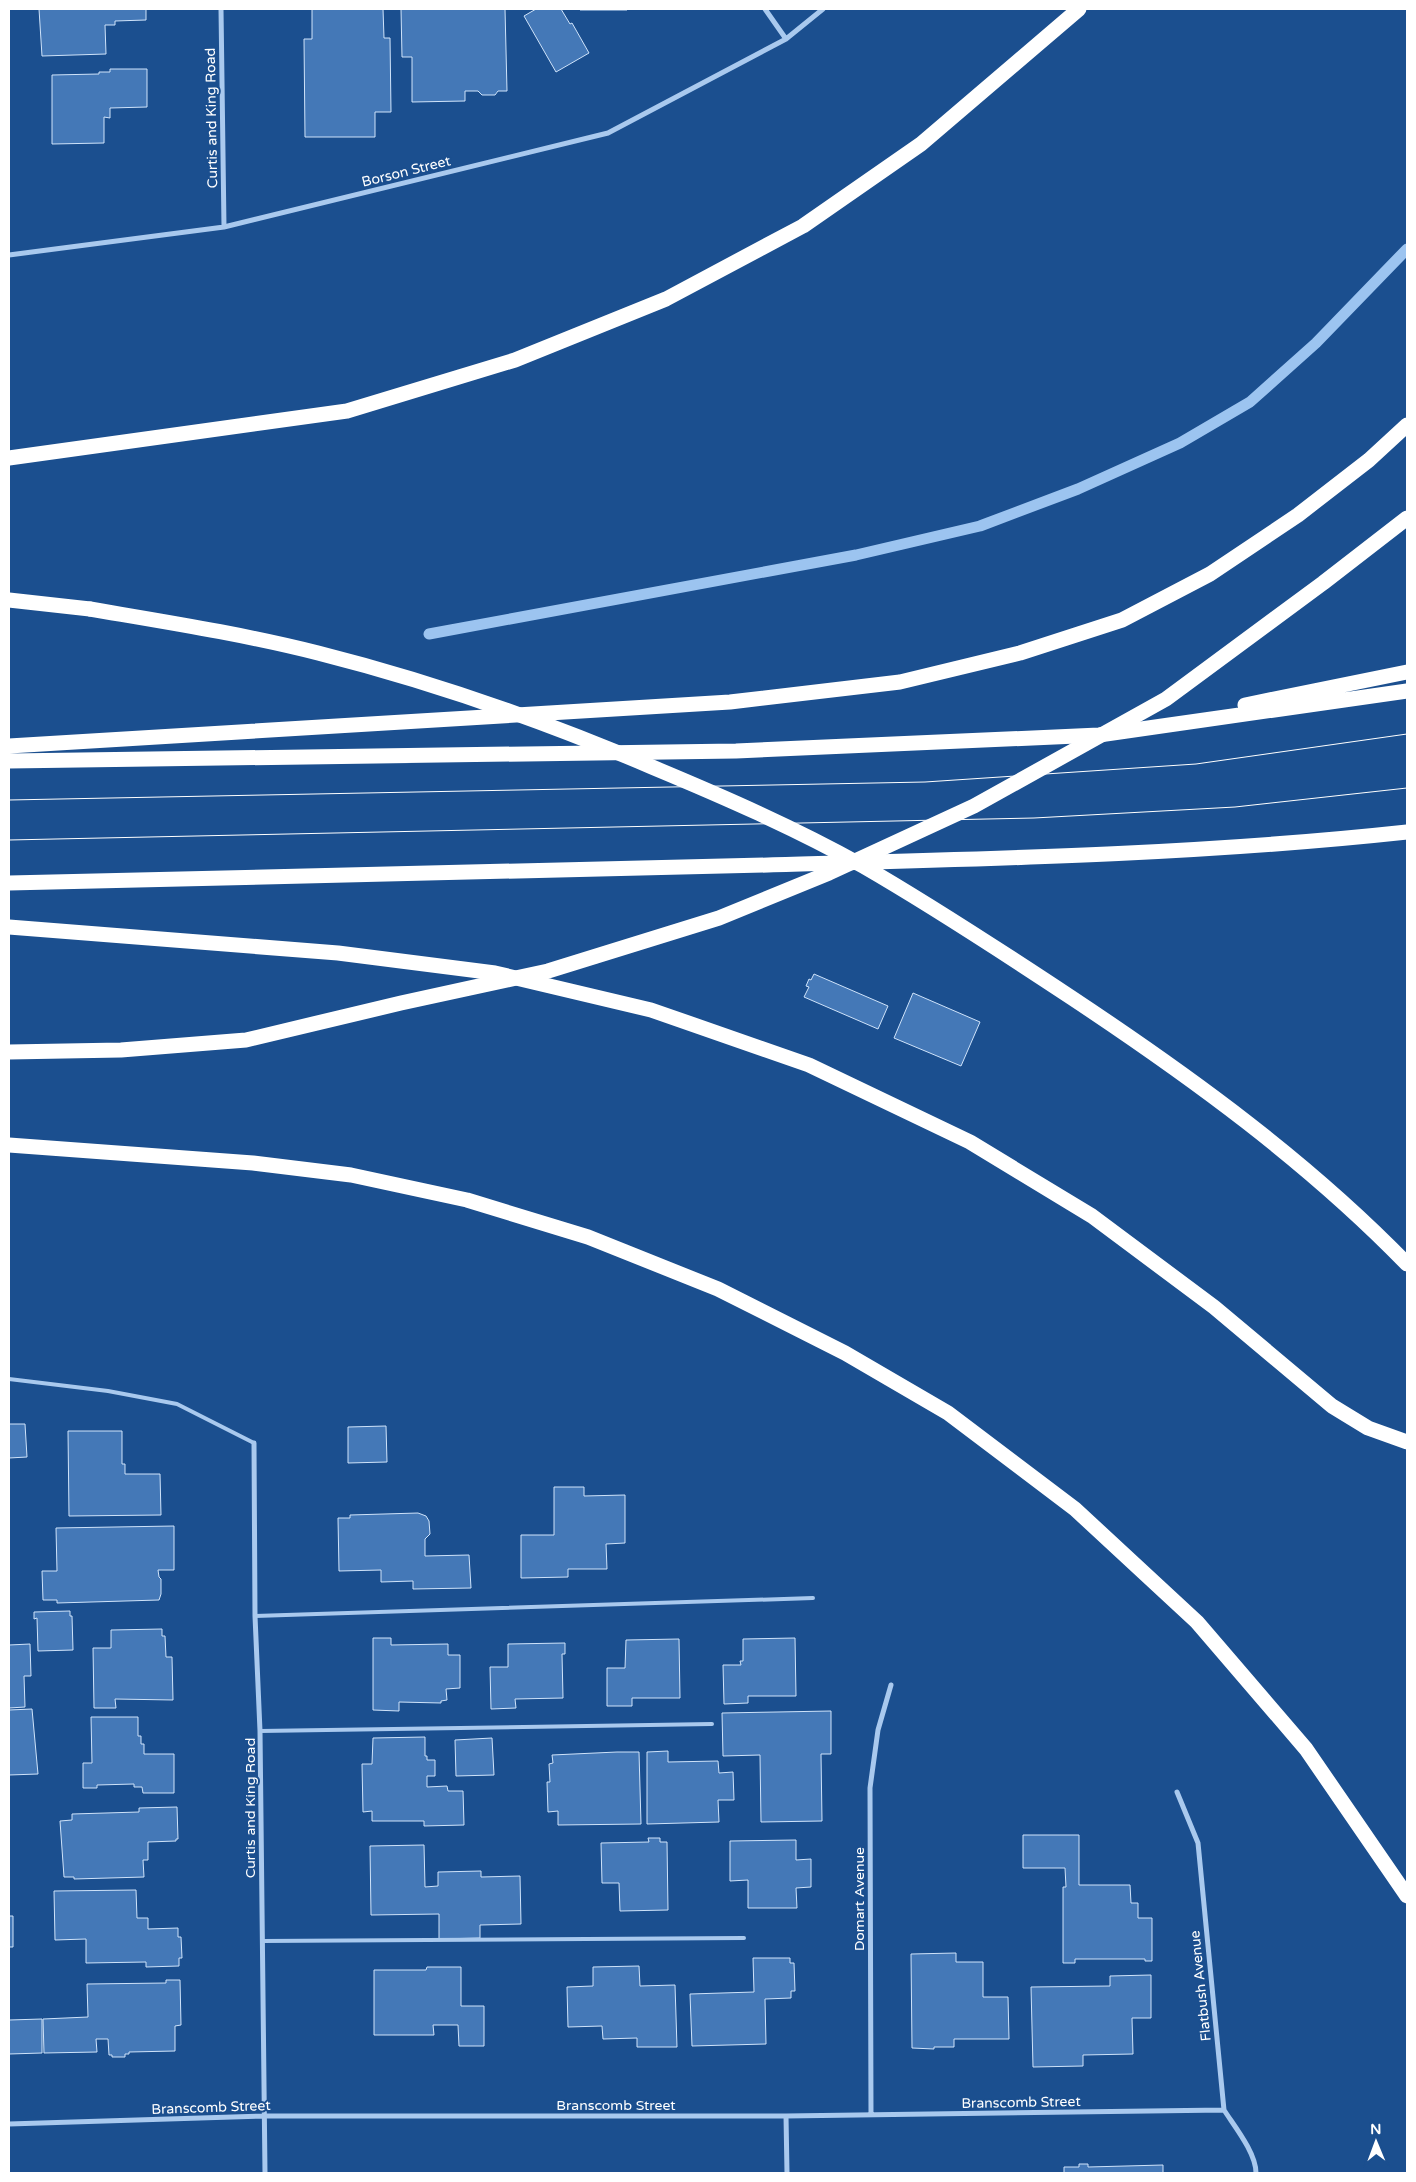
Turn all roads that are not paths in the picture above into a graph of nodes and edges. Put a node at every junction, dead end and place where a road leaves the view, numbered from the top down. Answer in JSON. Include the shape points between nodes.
{"nodes":[{"id":1,"x":221,"y":9,"type":"edge"},
{"id":2,"x":765,"y":9,"type":"edge"},
{"id":3,"x":822,"y":9,"type":"edge"},
{"id":4,"x":1079,"y":9,"type":"edge"},
{"id":5,"x":786,"y":38,"type":"junction"},
{"id":6,"x":224,"y":227,"type":"junction"},
{"id":7,"x":9,"y":255,"type":"edge"},
{"id":8,"x":1407,"y":425,"type":"edge"},
{"id":9,"x":9,"y":458,"type":"edge"},
{"id":10,"x":1407,"y":518,"type":"edge"},
{"id":11,"x":9,"y":600,"type":"edge"},
{"id":12,"x":1407,"y":672,"type":"edge"},
{"id":13,"x":1407,"y":692,"type":"edge"},
{"id":14,"x":1100,"y":735,"type":"junction"},
{"id":15,"x":9,"y":746,"type":"edge"},
{"id":16,"x":9,"y":761,"type":"edge"},
{"id":17,"x":1407,"y":832,"type":"edge"},
{"id":18,"x":9,"y":883,"type":"edge"},
{"id":19,"x":9,"y":927,"type":"edge"},
{"id":20,"x":9,"y":1052,"type":"edge"},
{"id":21,"x":9,"y":1145,"type":"edge"},
{"id":22,"x":1407,"y":1264,"type":"edge"},
{"id":23,"x":9,"y":1379,"type":"edge"},
{"id":24,"x":1407,"y":1442,"type":"edge"},
{"id":25,"x":254,"y":1443,"type":"joint"},
{"id":26,"x":813,"y":1598,"type":"dead end"},
{"id":27,"x":255,"y":1616,"type":"junction"},
{"id":28,"x":890,"y":1685,"type":"dead end"},
{"id":29,"x":712,"y":1724,"type":"dead end"},
{"id":30,"x":260,"y":1730,"type":"junction"},
{"id":31,"x":1177,"y":1792,"type":"dead end"},
{"id":32,"x":1407,"y":1896,"type":"edge"},
{"id":33,"x":744,"y":1938,"type":"dead end"},
{"id":34,"x":262,"y":1940,"type":"junction"},
{"id":35,"x":1224,"y":2110,"type":"junction"},
{"id":36,"x":871,"y":2115,"type":"junction"},
{"id":37,"x":264,"y":2116,"type":"junction"},
{"id":38,"x":786,"y":2116,"type":"junction"},
{"id":39,"x":9,"y":2124,"type":"edge"},
{"id":40,"x":265,"y":2173,"type":"edge"},
{"id":41,"x":787,"y":2173,"type":"edge"},
{"id":42,"x":1256,"y":2173,"type":"edge"}],
"edges":[{"from":1,"to":6,"type":"street","name":"Curtis and King Road"},
{"from":2,"to":5,"type":"street"},
{"from":3,"to":5,"type":"street"},
{"from":4,"to":9,"type":"highway","via":[[921,144],[803,226],[666,299],[515,360],[347,411]]},
{"from":5,"to":6,"type":"street","name":"Borson Street","via":[[608,133]]},
{"from":6,"to":7,"type":"street","name":"Borson Street"},
{"from":8,"to":15,"type":"highway","via":[[1298,515],[1210,574],[1122,620],[1020,653],[900,682],[730,702]]},
{"from":10,"to":20,"type":"highway","bridge":true,"via":[[1166,699],[974,806],[829,873],[719,918],[548,971],[246,1040],[121,1050]]},
{"from":11,"to":22,"type":"highway","bridge":true,"via":[[90,608],[206,628],[309,651],[439,686],[582,738],[735,802],[861,866],[997,948],[1114,1026],[1297,1163]]},
{"from":12,"to":14,"type":"highway"},
{"from":13,"to":14,"type":"highway"},
{"from":14,"to":16,"type":"highway","via":[[736,751]]},
{"from":17,"to":18,"type":"highway","via":[[1299,844],[1080,856],[288,879]]},
{"from":19,"to":24,"type":"highway","via":[[338,953],[495,973],[651,1010],[808,1065],[970,1142],[1092,1216],[1214,1307],[1332,1406],[1368,1428]]},
{"from":21,"to":32,"type":"highway","via":[[351,1175],[467,1200],[588,1237],[718,1289],[845,1353],[948,1413],[1074,1509],[1197,1622],[1306,1749]]},
{"from":23,"to":25,"type":"lane","via":[[108,1391],[177,1404]]},
{"from":25,"to":27,"type":"street","name":"Curtis and King Road"},
{"from":26,"to":27,"type":"lane"},
{"from":27,"to":30,"type":"street","name":"Curtis and King Road"},
{"from":28,"to":36,"type":"street","name":"Domart Avenue","via":[[878,1730],[870,1788]]},
{"from":29,"to":30,"type":"lane"},
{"from":30,"to":34,"type":"street","name":"Curtis and King Road"},
{"from":31,"to":35,"type":"street","name":"Flatbush Avenue","via":[[1198,1843]]},
{"from":33,"to":34,"type":"lane"},
{"from":34,"to":37,"type":"street","name":"Curtis and King Road"},
{"from":35,"to":36,"type":"street","name":"Branscomb Street"},
{"from":35,"to":42,"type":"street","name":"Flatbush Avenue","via":[[1242,2137]]},
{"from":36,"to":38,"type":"street","name":"Branscomb Street"},
{"from":37,"to":38,"type":"street","name":"Branscomb Street"},
{"from":37,"to":39,"type":"street","name":"Branscomb Street"},
{"from":37,"to":40,"type":"street","name":"Curtis and King Road"},
{"from":38,"to":41,"type":"street"}]}
